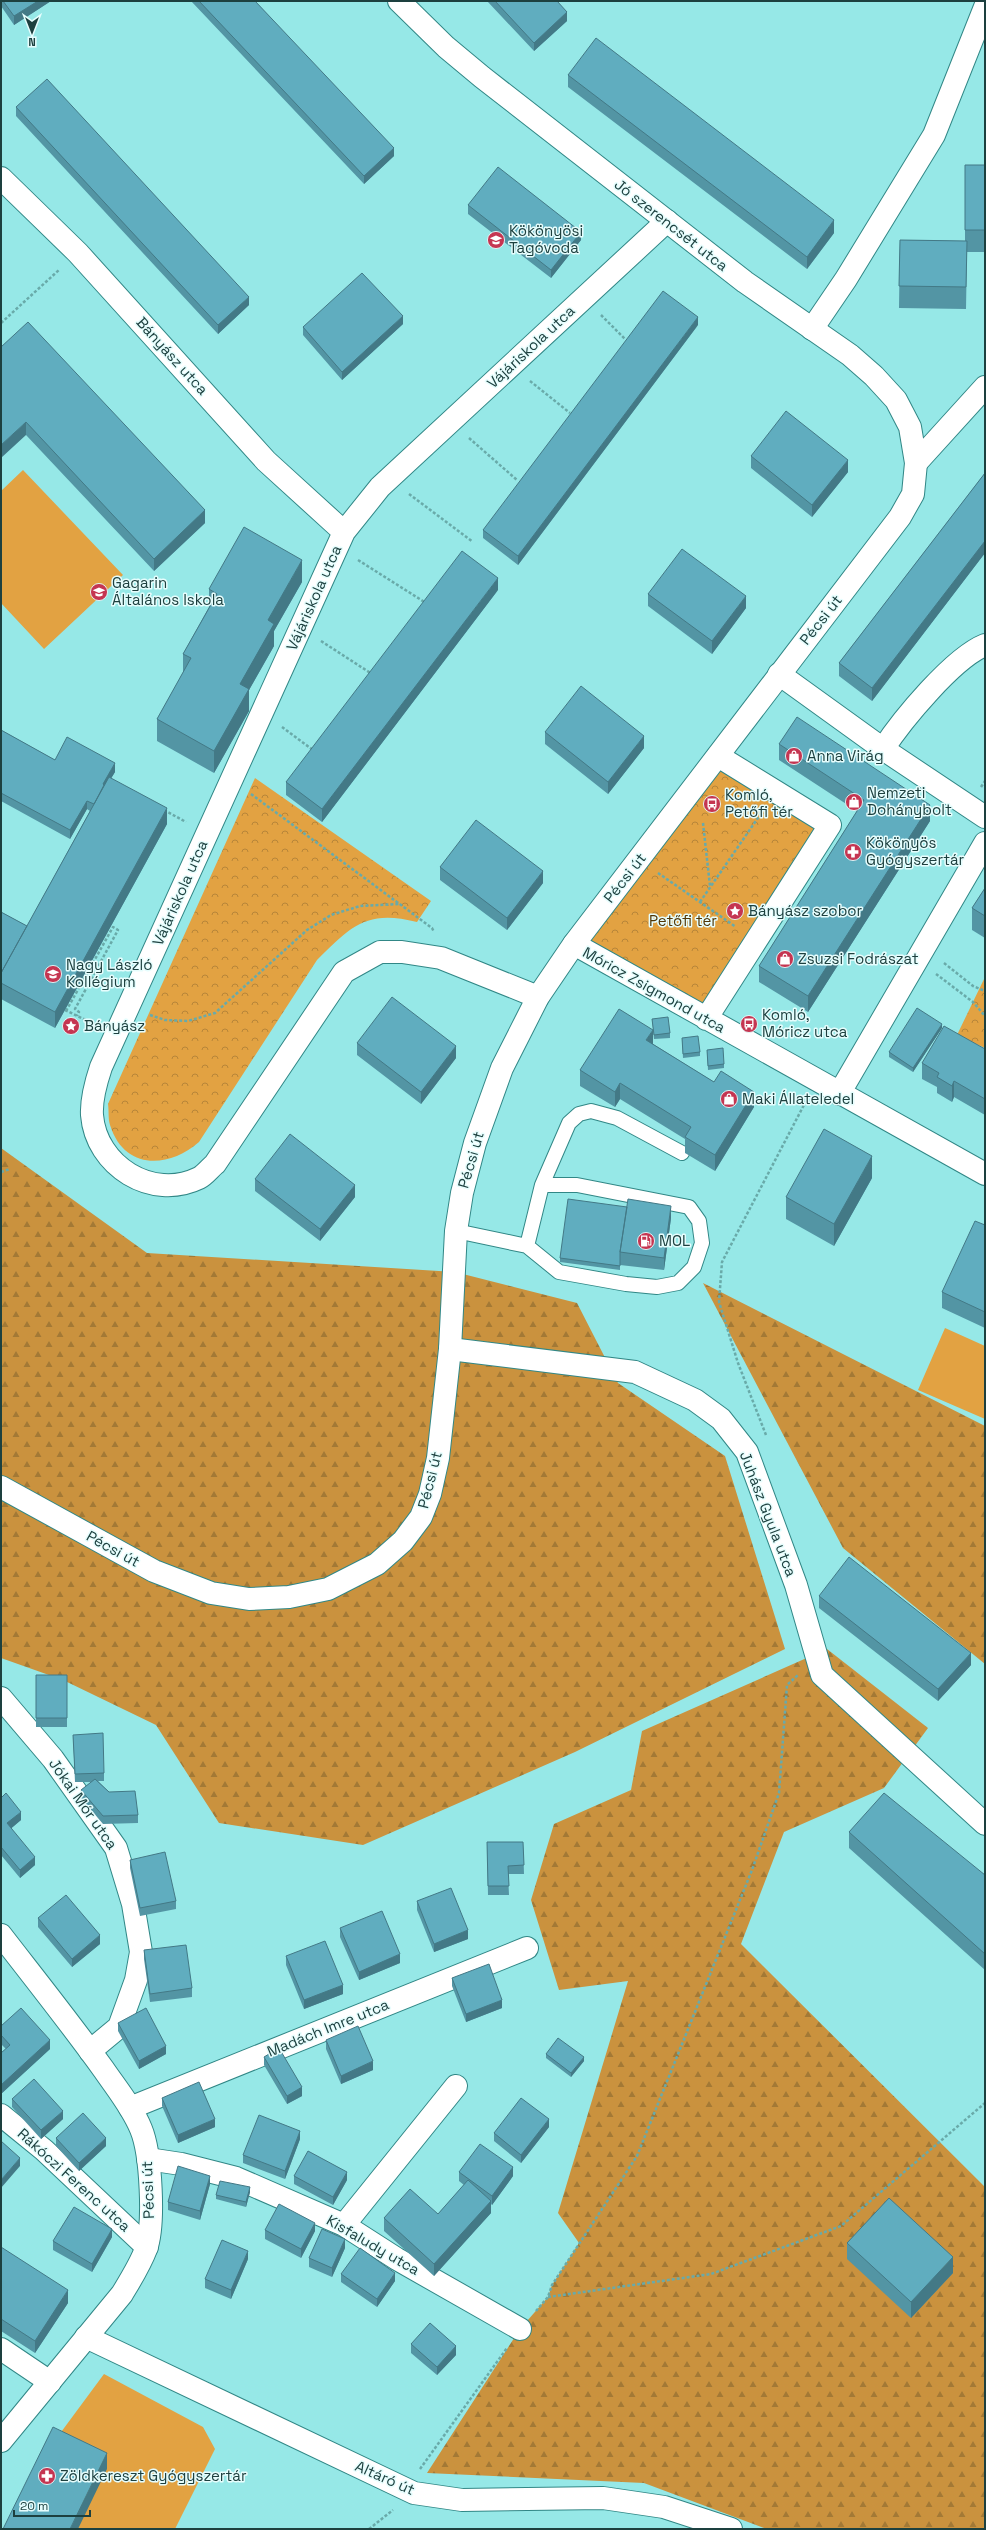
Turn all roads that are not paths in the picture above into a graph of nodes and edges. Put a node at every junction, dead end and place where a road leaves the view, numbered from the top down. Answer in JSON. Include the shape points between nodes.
{"nodes":[{"id":1,"x":399,"y":1,"type":"edge"},
{"id":2,"x":985,"y":8,"type":"edge"},
{"id":3,"x":1,"y":178,"type":"edge"},
{"id":4,"x":667,"y":221,"type":"junction"},
{"id":5,"x":812,"y":329,"type":"junction"},
{"id":6,"x":985,"y":387,"type":"edge"},
{"id":7,"x":916,"y":463,"type":"junction"},
{"id":8,"x":341,"y":539,"type":"junction"},
{"id":9,"x":985,"y":645,"type":"edge"},
{"id":10,"x":779,"y":674,"type":"junction"},
{"id":11,"x":883,"y":749,"type":"junction"},
{"id":12,"x":718,"y":756,"type":"junction"},
{"id":13,"x":985,"y":817,"type":"edge"},
{"id":14,"x":985,"y":843,"type":"edge"},
{"id":15,"x":574,"y":944,"type":"junction"},
{"id":16,"x":538,"y":997,"type":"junction"},
{"id":17,"x":706,"y":1019,"type":"junction"},
{"id":18,"x":840,"y":1094,"type":"junction"},
{"id":19,"x":682,"y":1153,"type":"dead end"},
{"id":20,"x":985,"y":1174,"type":"edge"},
{"id":21,"x":542,"y":1185,"type":"junction"},
{"id":22,"x":456,"y":1231,"type":"junction"},
{"id":23,"x":527,"y":1246,"type":"junction"},
{"id":24,"x":450,"y":1349,"type":"junction"},
{"id":25,"x":1,"y":1487,"type":"edge"},
{"id":26,"x":1,"y":1698,"type":"edge"},
{"id":27,"x":985,"y":1824,"type":"edge"},
{"id":28,"x":1,"y":1935,"type":"edge"},
{"id":29,"x":527,"y":1948,"type":"dead end"},
{"id":30,"x":90,"y":2051,"type":"junction"},
{"id":31,"x":456,"y":2086,"type":"dead end"},
{"id":32,"x":130,"y":2108,"type":"junction"},
{"id":33,"x":1,"y":2115,"type":"edge"},
{"id":34,"x":148,"y":2159,"type":"junction"},
{"id":35,"x":344,"y":2225,"type":"junction"},
{"id":36,"x":147,"y":2247,"type":"junction"},
{"id":37,"x":520,"y":2329,"type":"road end"},
{"id":38,"x":86,"y":2337,"type":"junction"},
{"id":39,"x":1,"y":2349,"type":"edge"},
{"id":40,"x":50,"y":2382,"type":"junction"},
{"id":41,"x":1,"y":2441,"type":"edge"},
{"id":42,"x":731,"y":2529,"type":"edge"}],
"edges":[{"from":1,"to":4,"type":"street","name":"Jó szerencsét utca","via":[[446,47]]},
{"from":2,"to":5,"type":"street","via":[[934,135],[850,273]]},
{"from":3,"to":8,"type":"street","name":"Bányász utca","via":[[78,253]]},
{"from":4,"to":5,"type":"street","name":"Jó szerencsét utca","via":[[745,282]]},
{"from":4,"to":8,"type":"street","name":"Vájáriskola utca","via":[[390,479]]},
{"from":5,"to":7,"type":"street","name":"Jó szerencsét utca","via":[[850,355],[896,400],[910,428]]},
{"from":6,"to":7,"type":"street"},
{"from":7,"to":10,"type":"street","name":"Pécsi út","via":[[913,494],[900,517]]},
{"from":8,"to":16,"type":"street","name":"Vájáriskola utca","via":[[101,1067],[94,1090],[92,1116],[104,1152],[121,1169],[142,1182],[156,1185],[179,1184],[200,1177],[215,1164],[344,972],[380,952],[402,952],[441,958]]},
{"from":9,"to":11,"type":"street","via":[[956,666],[922,698]]},
{"from":10,"to":11,"type":"street"},
{"from":10,"to":12,"type":"street","name":"Pécsi út"},
{"from":11,"to":13,"type":"street"},
{"from":12,"to":15,"type":"street","name":"Pécsi út"},
{"from":12,"to":17,"type":"street","via":[[830,826]]},
{"from":14,"to":18,"type":"street"},
{"from":15,"to":16,"type":"street","name":"Pécsi út"},
{"from":15,"to":17,"type":"street","name":"Móricz Zsigmond utca"},
{"from":16,"to":22,"type":"street","name":"Pécsi út","via":[[502,1068],[474,1143]]},
{"from":17,"to":18,"type":"street","name":"Móricz Zsigmond utca"},
{"from":18,"to":20,"type":"street","name":"Móricz Zsigmond utca"},
{"from":19,"to":21,"type":"lane","via":[[617,1118],[591,1111],[579,1114],[569,1123]]},
{"from":21,"to":23,"type":"lane"},
{"from":21,"to":23,"type":"lane","via":[[578,1185],[689,1206],[699,1221],[702,1243],[694,1267],[678,1283],[657,1286],[626,1284],[559,1272]]},
{"from":22,"to":23,"type":"lane"},
{"from":22,"to":24,"type":"street","name":"Pécsi út"},
{"from":24,"to":25,"type":"street","name":"Pécsi út","via":[[438,1458],[430,1494],[421,1517],[403,1541],[377,1564],[328,1589],[289,1597],[249,1599],[211,1593],[154,1571]]},
{"from":24,"to":27,"type":"street","name":"Juhász Gyula utca","via":[[634,1372],[695,1400],[721,1420],[746,1452],[796,1586],[822,1675]]},
{"from":26,"to":30,"type":"street","name":"Jókai Mór utca","via":[[53,1759],[116,1848],[133,1904],[141,1952],[136,1980],[119,2027]]},
{"from":28,"to":30,"type":"street","name":"Pécsi út"},
{"from":29,"to":32,"type":"street","name":"Madách Imre utca"},
{"from":30,"to":32,"type":"street","name":"Pécsi út"},
{"from":31,"to":35,"type":"street"},
{"from":32,"to":34,"type":"street","name":"Pécsi út","via":[[141,2130]]},
{"from":33,"to":36,"type":"street","name":"Rákóczi Ferenc utca","via":[[44,2150]]},
{"from":34,"to":35,"type":"street","name":"Kisfaludy utca","via":[[181,2164],[236,2178]]},
{"from":34,"to":36,"type":"street","name":"Pécsi út","via":[[151,2212]]},
{"from":35,"to":37,"type":"street","name":"Kisfaludy utca","via":[[397,2259]]},
{"from":36,"to":38,"type":"street","name":"Pécsi út","via":[[122,2294]]},
{"from":38,"to":40,"type":"street","name":"Pécsi út"},
{"from":38,"to":42,"type":"street","name":"Altáró út","via":[[414,2493],[462,2500],[603,2498],[664,2507]]},
{"from":39,"to":40,"type":"street"},
{"from":40,"to":41,"type":"street","name":"Pécsi út"}]}
